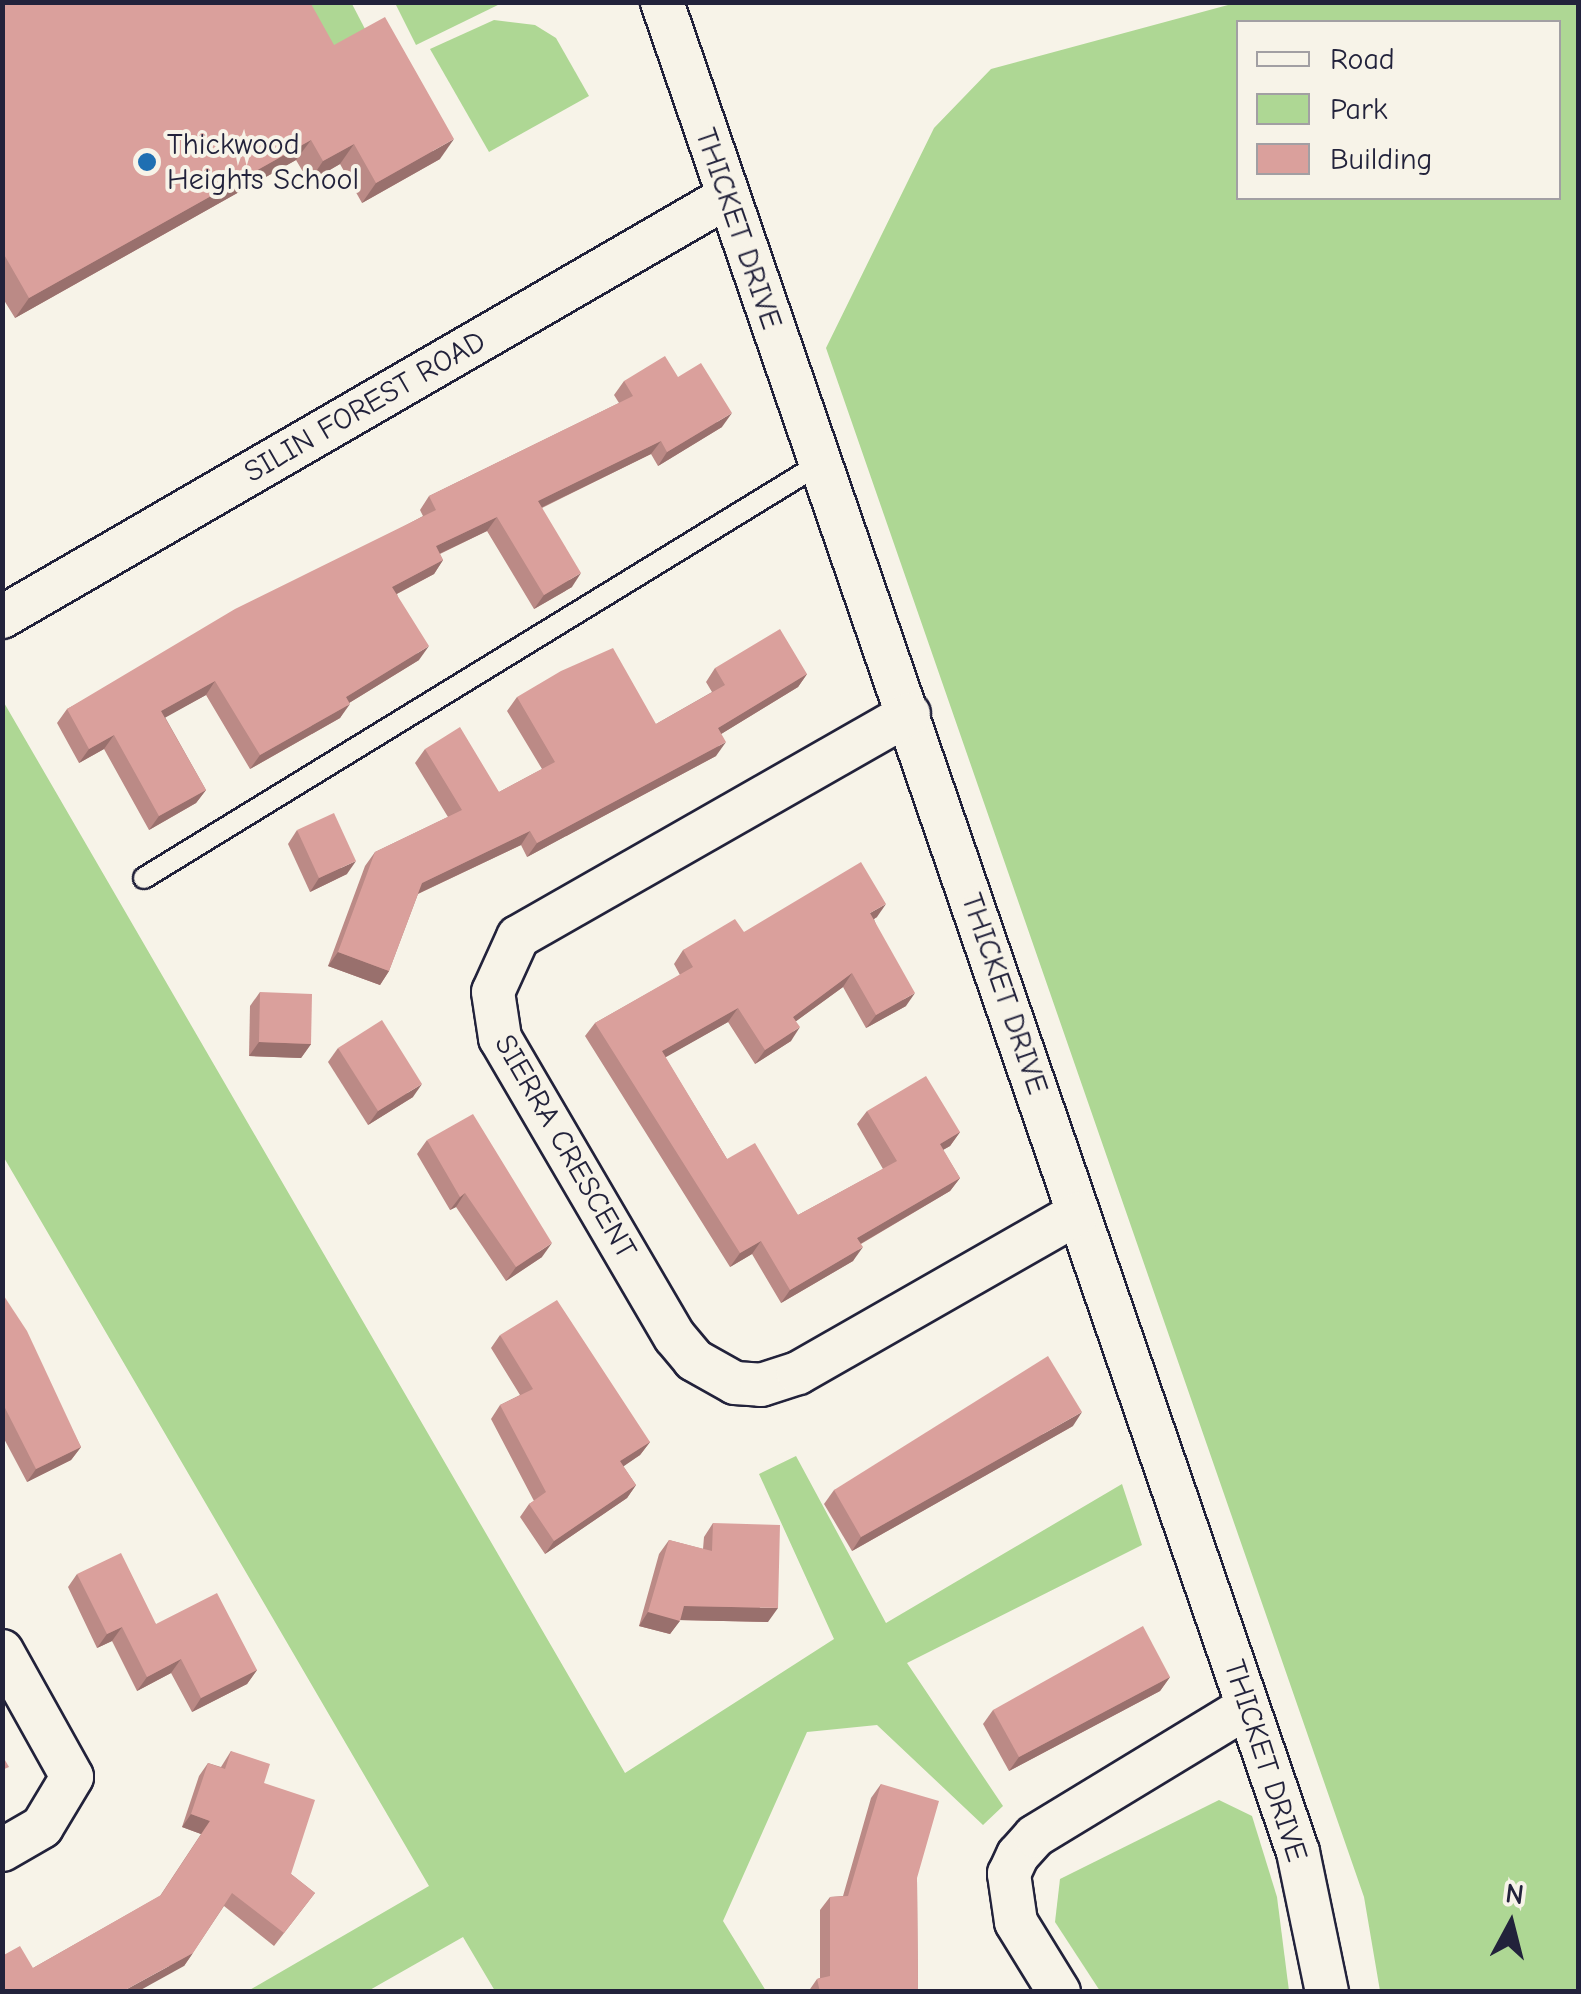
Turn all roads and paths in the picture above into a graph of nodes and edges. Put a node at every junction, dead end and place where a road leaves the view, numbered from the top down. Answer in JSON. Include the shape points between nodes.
{"nodes":[{"id":1,"x":662,"y":2,"type":"edge"},
{"id":2,"x":727,"y":197,"type":"junction"},
{"id":3,"x":820,"y":463,"type":"junction"},
{"id":4,"x":2,"y":617,"type":"edge"},
{"id":5,"x":909,"y":714,"type":"junction"},
{"id":6,"x":144,"y":878,"type":"dead end"},
{"id":7,"x":1078,"y":1213,"type":"junction"},
{"id":8,"x":2,"y":1650,"type":"edge"},
{"id":9,"x":1248,"y":1706,"type":"junction"},
{"id":10,"x":2,"y":1850,"type":"edge"},
{"id":11,"x":1059,"y":1992,"type":"edge"},
{"id":12,"x":1328,"y":1992,"type":"edge"}],
"edges":[{"from":1,"to":2,"type":"street","name":"THICKET DRIVE"},
{"from":2,"to":3,"type":"street","name":"THICKET DRIVE"},
{"from":2,"to":4,"type":"street","name":"SILIN FOREST ROAD"},
{"from":3,"to":5,"type":"street","name":"THICKET DRIVE"},
{"from":3,"to":6,"type":"lane"},
{"from":5,"to":7,"type":"street","name":"THICKET DRIVE"},
{"from":5,"to":7,"type":"street","name":"SIERRA CRESCENT","via":[[518,938],[493,992],[500,1038],[675,1337],[694,1360],[736,1384],[798,1374]]},
{"from":7,"to":9,"type":"street","name":"THICKET DRIVE"},
{"from":8,"to":10,"type":"street","via":[[72,1777],[42,1827]]},
{"from":9,"to":11,"type":"street","via":[[1035,1836],[1018,1854],[1009,1874],[1016,1922]]},
{"from":9,"to":12,"type":"street","name":"THICKET DRIVE","via":[[1298,1852]]}]}
